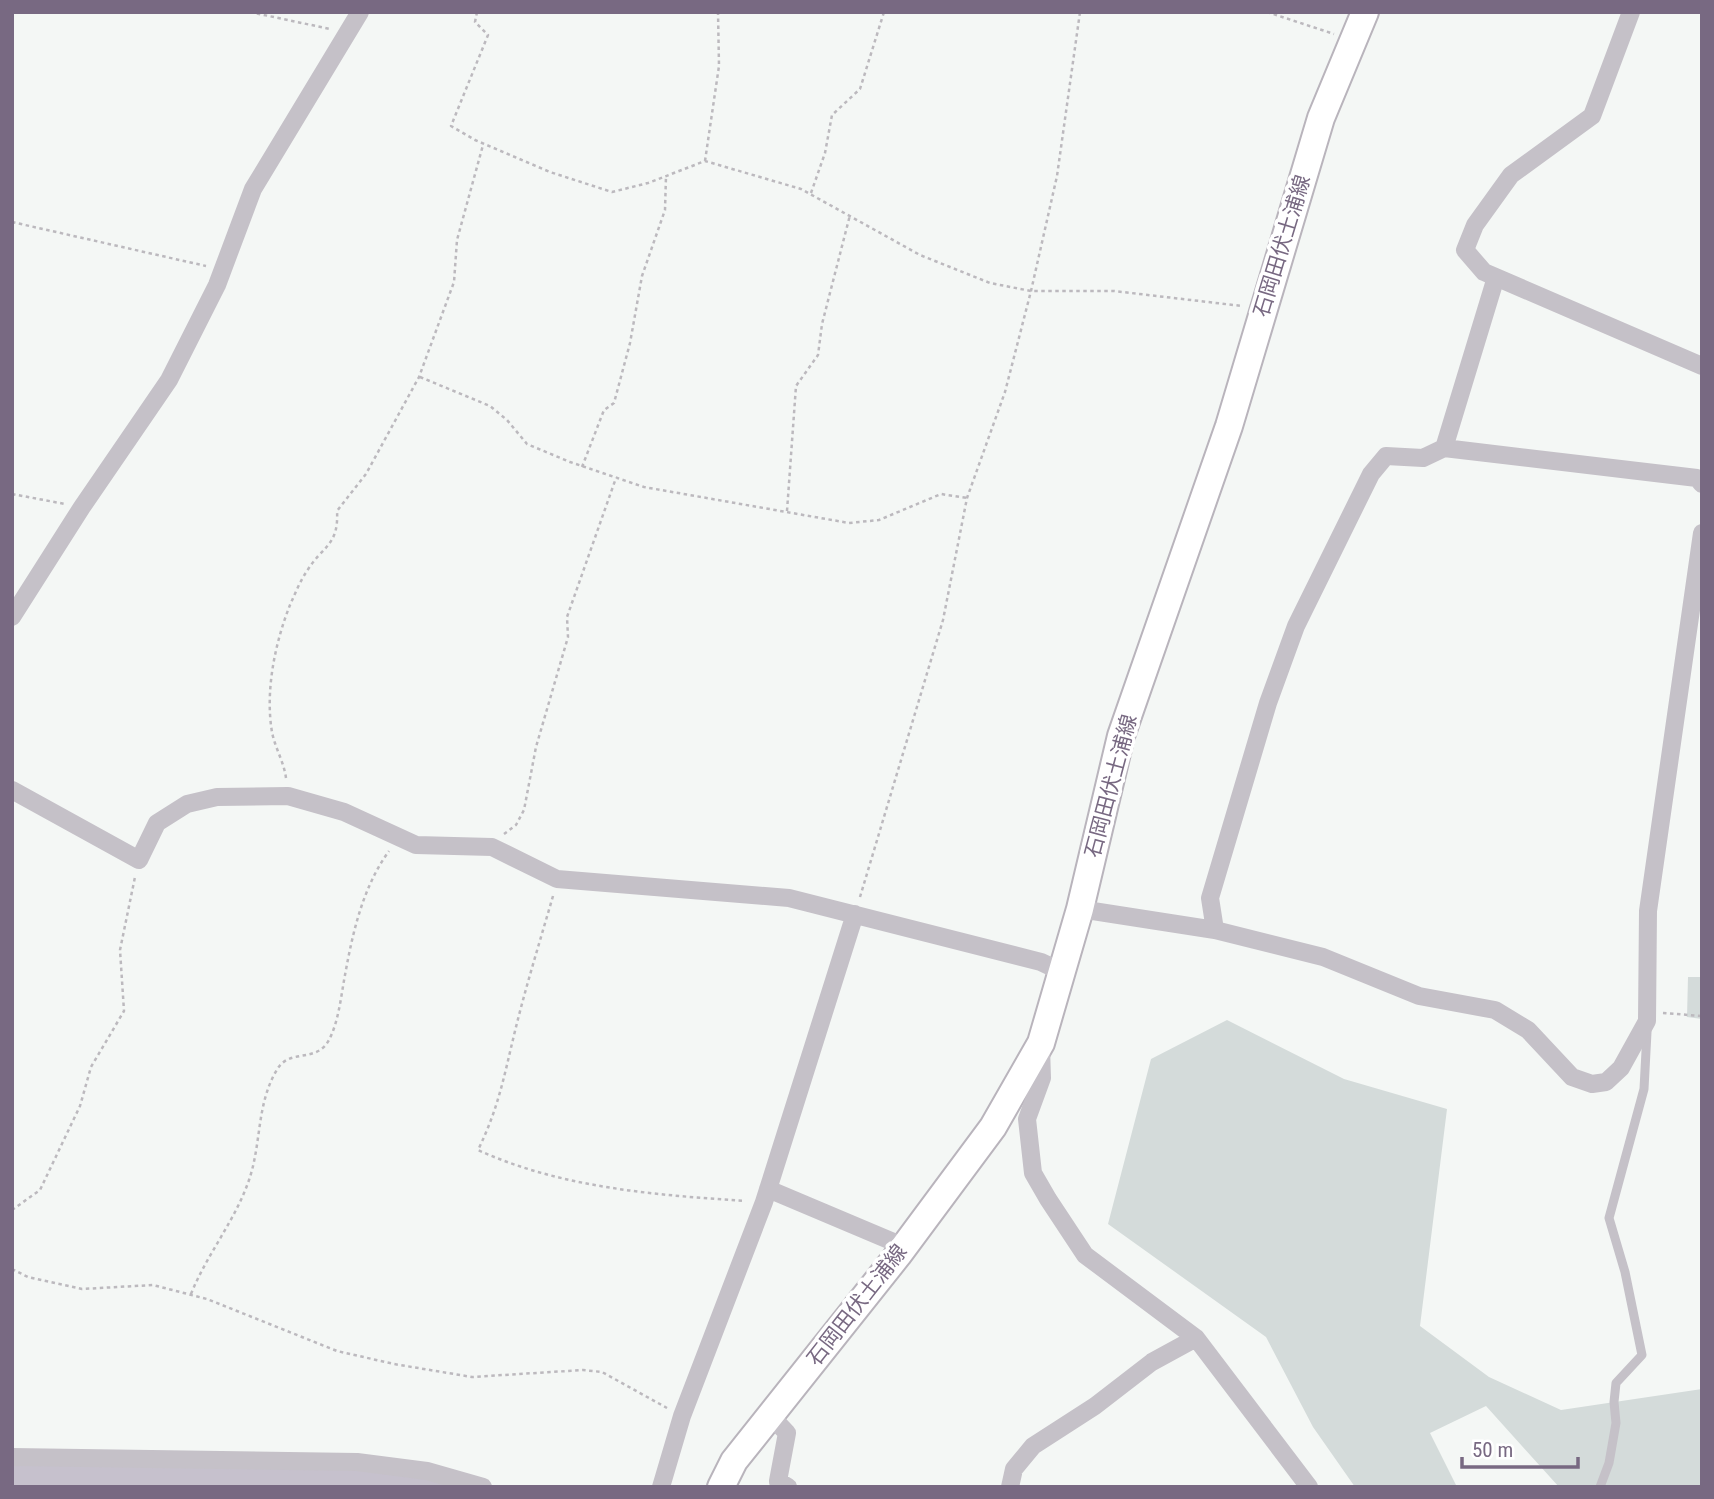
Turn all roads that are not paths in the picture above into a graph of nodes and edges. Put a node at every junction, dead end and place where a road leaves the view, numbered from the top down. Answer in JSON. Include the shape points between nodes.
{"nodes":[{"id":1,"x":360,"y":12,"type":"edge"},
{"id":2,"x":1631,"y":12,"type":"edge"},
{"id":3,"x":1362,"y":24,"type":"edge"},
{"id":4,"x":1496,"y":277,"type":"junction"},
{"id":5,"x":1702,"y":366,"type":"edge"},
{"id":6,"x":1444,"y":448,"type":"junction"},
{"id":7,"x":1702,"y":484,"type":"edge"},
{"id":8,"x":1702,"y":533,"type":"edge"},
{"id":9,"x":12,"y":617,"type":"edge"},
{"id":10,"x":12,"y":790,"type":"edge"},
{"id":11,"x":1080,"y":909,"type":"junction"},
{"id":12,"x":855,"y":914,"type":"junction"},
{"id":13,"x":1215,"y":930,"type":"junction"},
{"id":14,"x":1062,"y":972,"type":"junction"},
{"id":15,"x":1647,"y":1021,"type":"junction"},
{"id":16,"x":1041,"y":1044,"type":"junction"},
{"id":17,"x":766,"y":1195,"type":"junction"},
{"id":18,"x":903,"y":1246,"type":"junction"},
{"id":19,"x":1196,"y":1338,"type":"junction"},
{"id":20,"x":770,"y":1415,"type":"junction"},
{"id":21,"x":12,"y":1457,"type":"edge"},
{"id":22,"x":483,"y":1487,"type":"edge"},
{"id":23,"x":661,"y":1487,"type":"edge"},
{"id":24,"x":721,"y":1487,"type":"edge"},
{"id":25,"x":789,"y":1487,"type":"edge"},
{"id":26,"x":1010,"y":1487,"type":"edge"},
{"id":27,"x":1309,"y":1487,"type":"edge"},
{"id":28,"x":1600,"y":1487,"type":"edge"}],
"edges":[{"from":1,"to":9,"type":"street","via":[[253,189],[223,270],[169,380]]},
{"from":2,"to":4,"type":"street","via":[[1592,116],[1511,175],[1475,225],[1465,250],[1484,272]]},
{"from":3,"to":11,"type":"main road","name":"石岡田伏土浦線","via":[[1321,118],[1230,426],[1121,737]]},
{"from":4,"to":5,"type":"street"},
{"from":4,"to":6,"type":"street"},
{"from":6,"to":7,"type":"street","via":[[1697,478]]},
{"from":6,"to":13,"type":"street","via":[[1423,458],[1385,456],[1371,474],[1296,626],[1210,898]]},
{"from":8,"to":15,"type":"street","via":[[1648,911]]},
{"from":10,"to":12,"type":"street","via":[[139,860],[157,823],[187,804],[216,797],[288,796],[344,812],[416,845],[492,846],[557,879],[789,898]]},
{"from":11,"to":13,"type":"street"},
{"from":11,"to":14,"type":"main road","name":"石岡田伏土浦線"},
{"from":12,"to":14,"type":"street","via":[[1041,962]]},
{"from":12,"to":17,"type":"street"},
{"from":13,"to":15,"type":"street","via":[[1323,957],[1419,996],[1495,1010],[1528,1030],[1572,1077],[1592,1084],[1606,1082],[1621,1068]]},
{"from":14,"to":16,"type":"main road","name":"石岡田伏土浦線"},
{"from":15,"to":28,"type":"lane","via":[[1644,1089],[1609,1218],[1642,1355],[1616,1383],[1616,1423]]},
{"from":16,"to":18,"type":"main road","name":"石岡田伏土浦線","via":[[993,1127]]},
{"from":16,"to":19,"type":"street","via":[[1042,1078],[1027,1119],[1033,1173],[1085,1255]]},
{"from":17,"to":18,"type":"street"},
{"from":17,"to":23,"type":"street","via":[[682,1416]]},
{"from":18,"to":20,"type":"main road","name":"石岡田伏土浦線"},
{"from":19,"to":26,"type":"street","via":[[1152,1362],[1033,1446],[1014,1469]]},
{"from":19,"to":27,"type":"street"},
{"from":20,"to":24,"type":"main road","name":"石岡田伏土浦線","via":[[734,1461]]},
{"from":20,"to":25,"type":"street","via":[[787,1433],[778,1481]]},
{"from":21,"to":22,"type":"street","via":[[357,1462],[427,1471]]}]}
